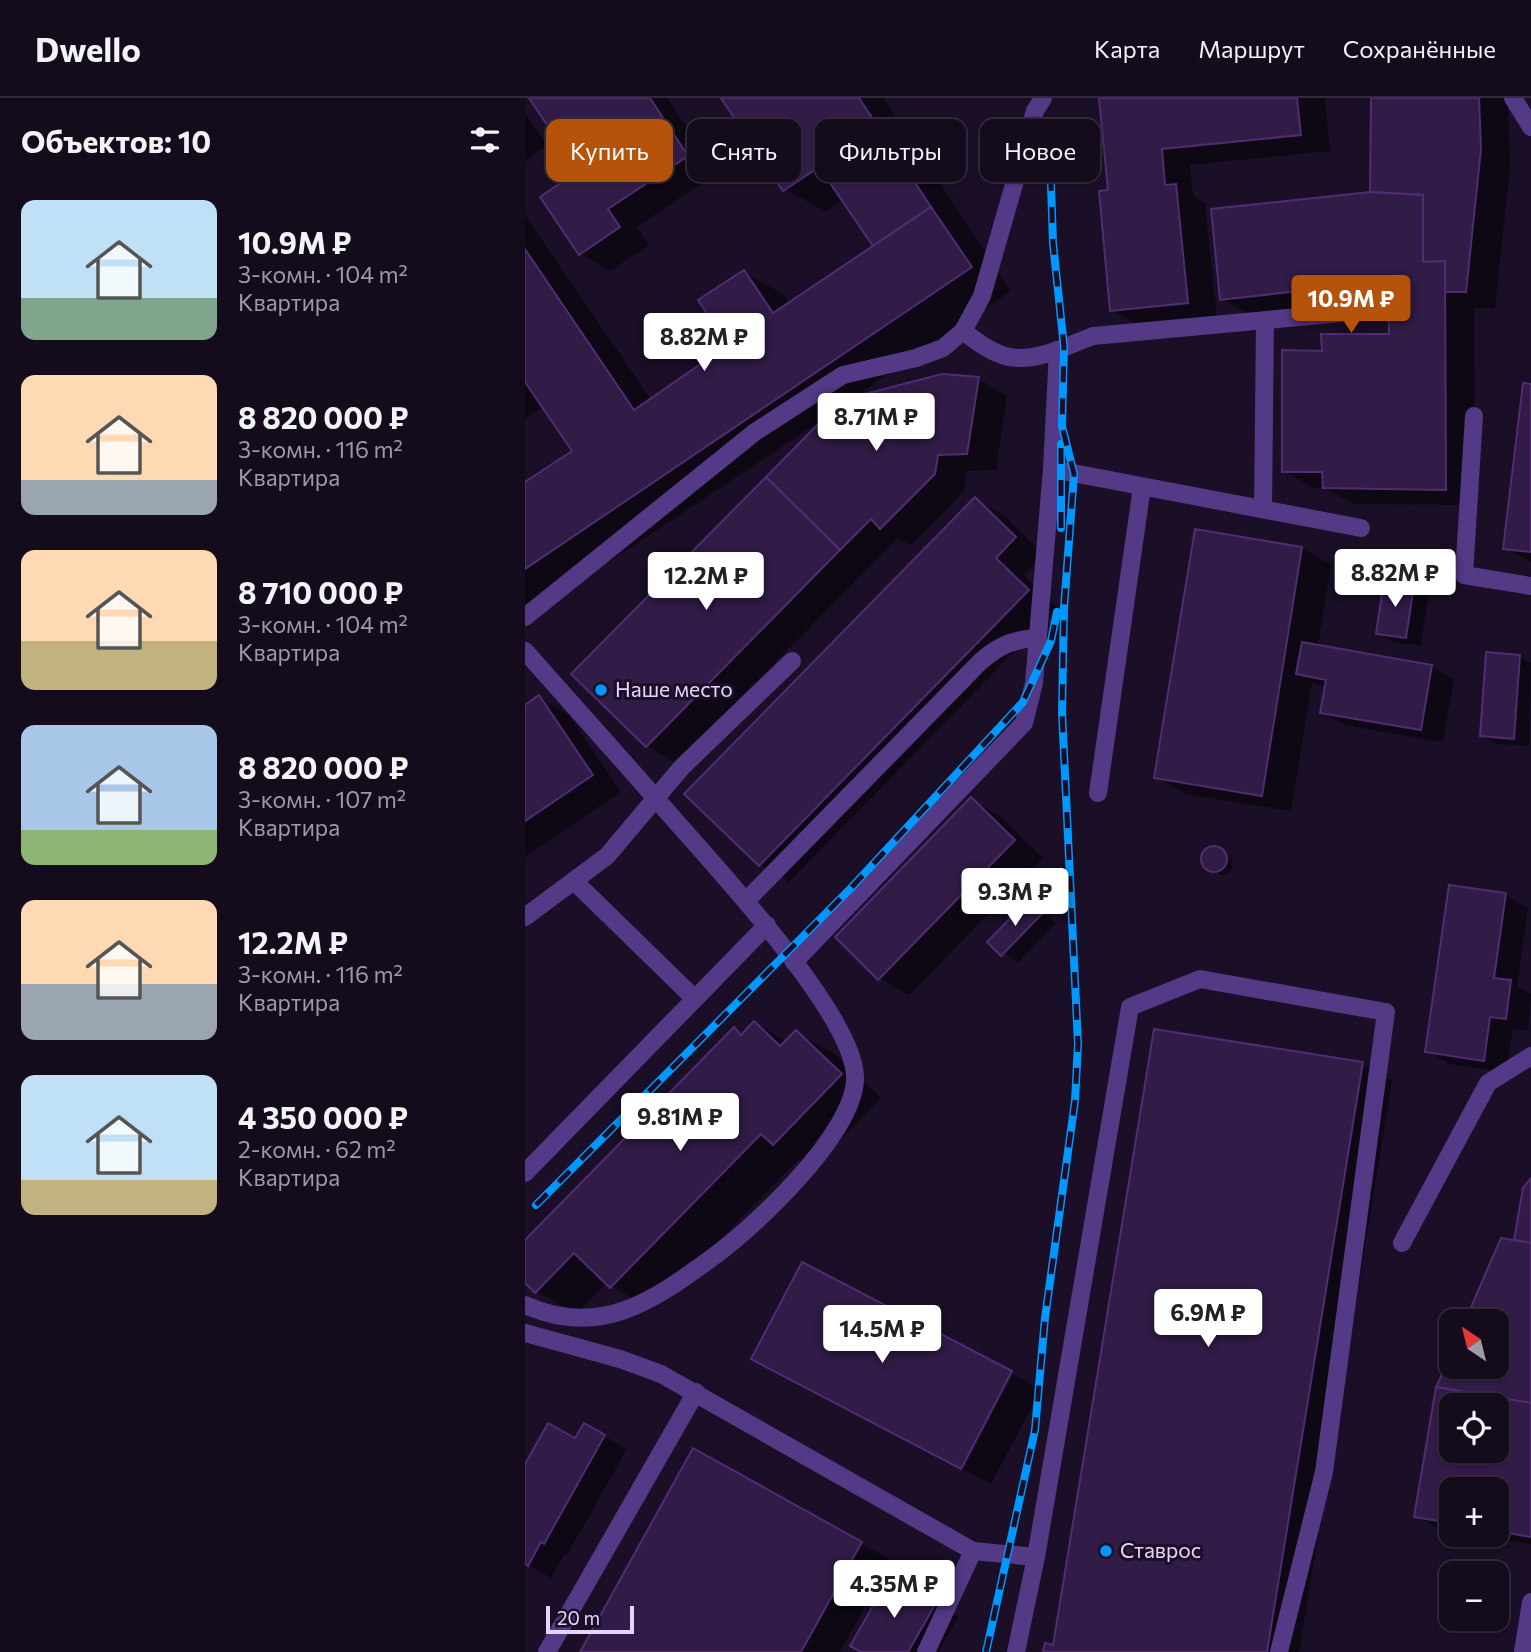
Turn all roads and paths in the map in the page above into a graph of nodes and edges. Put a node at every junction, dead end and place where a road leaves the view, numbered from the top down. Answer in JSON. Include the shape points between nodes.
{"nodes":[{"id":1,"x":1043,"y":98,"type":"edge"},
{"id":2,"x":1513,"y":98,"type":"edge"},
{"id":3,"x":1531,"y":127,"type":"edge"},
{"id":4,"x":1374,"y":310,"type":"dead end"},
{"id":5,"x":1265,"y":320,"type":"junction"},
{"id":6,"x":963,"y":331,"type":"junction"},
{"id":7,"x":1058,"y":350,"type":"junction"},
{"id":8,"x":1474,"y":416,"type":"dead end"},
{"id":9,"x":1052,"y":470,"type":"junction"},
{"id":10,"x":1142,"y":487,"type":"junction"},
{"id":11,"x":1262,"y":509,"type":"junction"},
{"id":12,"x":1361,"y":528,"type":"dead end"},
{"id":13,"x":1531,"y":586,"type":"edge"},
{"id":14,"x":525,"y":617,"type":"edge"},
{"id":15,"x":1038,"y":638,"type":"junction"},
{"id":16,"x":525,"y":651,"type":"edge"},
{"id":17,"x":792,"y":660,"type":"dead end"},
{"id":18,"x":1098,"y":793,"type":"dead end"},
{"id":19,"x":656,"y":799,"type":"junction"},
{"id":20,"x":575,"y":882,"type":"junction"},
{"id":21,"x":746,"y":901,"type":"junction"},
{"id":22,"x":525,"y":917,"type":"edge"},
{"id":23,"x":767,"y":925,"type":"junction"},
{"id":24,"x":794,"y":962,"type":"junction"},
{"id":25,"x":695,"y":999,"type":"junction"},
{"id":26,"x":1531,"y":1056,"type":"edge"},
{"id":27,"x":525,"y":1172,"type":"edge"},
{"id":28,"x":1402,"y":1243,"type":"dead end"},
{"id":29,"x":525,"y":1305,"type":"edge"},
{"id":30,"x":525,"y":1333,"type":"edge"},
{"id":31,"x":696,"y":1392,"type":"junction"},
{"id":32,"x":973,"y":1551,"type":"junction"},
{"id":33,"x":1036,"y":1557,"type":"junction"},
{"id":34,"x":1531,"y":1602,"type":"edge"},
{"id":35,"x":547,"y":1652,"type":"edge"},
{"id":36,"x":926,"y":1652,"type":"edge"},
{"id":37,"x":1016,"y":1652,"type":"edge"},
{"id":38,"x":1279,"y":1652,"type":"edge"},
{"id":39,"x":1524,"y":1652,"type":"edge"}],
"edges":[{"from":1,"to":6,"type":"lane","via":[[1035,111],[982,296]]},
{"from":2,"to":3,"type":"lane"},
{"from":4,"to":5,"type":"lane"},
{"from":5,"to":7,"type":"lane","via":[[1093,336]]},
{"from":5,"to":11,"type":"lane"},
{"from":6,"to":7,"type":"lane","via":[[989,351],[1019,360]]},
{"from":6,"to":14,"type":"lane","via":[[943,348],[916,358],[843,375],[755,432]]},
{"from":7,"to":9,"type":"lane"},
{"from":8,"to":13,"type":"lane","via":[[1464,575]]},
{"from":9,"to":10,"type":"lane"},
{"from":9,"to":15,"type":"lane"},
{"from":10,"to":11,"type":"lane"},
{"from":10,"to":18,"type":"lane"},
{"from":11,"to":12,"type":"lane"},
{"from":15,"to":21,"type":"lane","via":[[996,648],[980,662]]},
{"from":15,"to":24,"type":"lane","via":[[1024,723]]},
{"from":16,"to":19,"type":"lane"},
{"from":17,"to":19,"type":"lane","via":[[682,767]]},
{"from":19,"to":20,"type":"lane","via":[[607,856]]},
{"from":19,"to":21,"type":"lane"},
{"from":20,"to":22,"type":"lane"},
{"from":20,"to":25,"type":"lane"},
{"from":21,"to":23,"type":"lane"},
{"from":23,"to":24,"type":"lane"},
{"from":23,"to":25,"type":"lane"},
{"from":24,"to":29,"type":"lane","via":[[850,1048],[855,1078],[850,1105],[808,1166],[756,1221],[649,1302],[598,1318],[568,1317]]},
{"from":25,"to":27,"type":"lane"},
{"from":26,"to":28,"type":"lane","via":[[1488,1083]]},
{"from":30,"to":31,"type":"lane","via":[[642,1366]]},
{"from":31,"to":32,"type":"lane"},
{"from":31,"to":35,"type":"lane"},
{"from":32,"to":33,"type":"lane"},
{"from":32,"to":36,"type":"lane"},
{"from":33,"to":37,"type":"lane"},
{"from":33,"to":38,"type":"lane","via":[[1129,1007],[1200,979],[1386,1012],[1324,1472]]},
{"from":34,"to":39,"type":"lane"}]}
